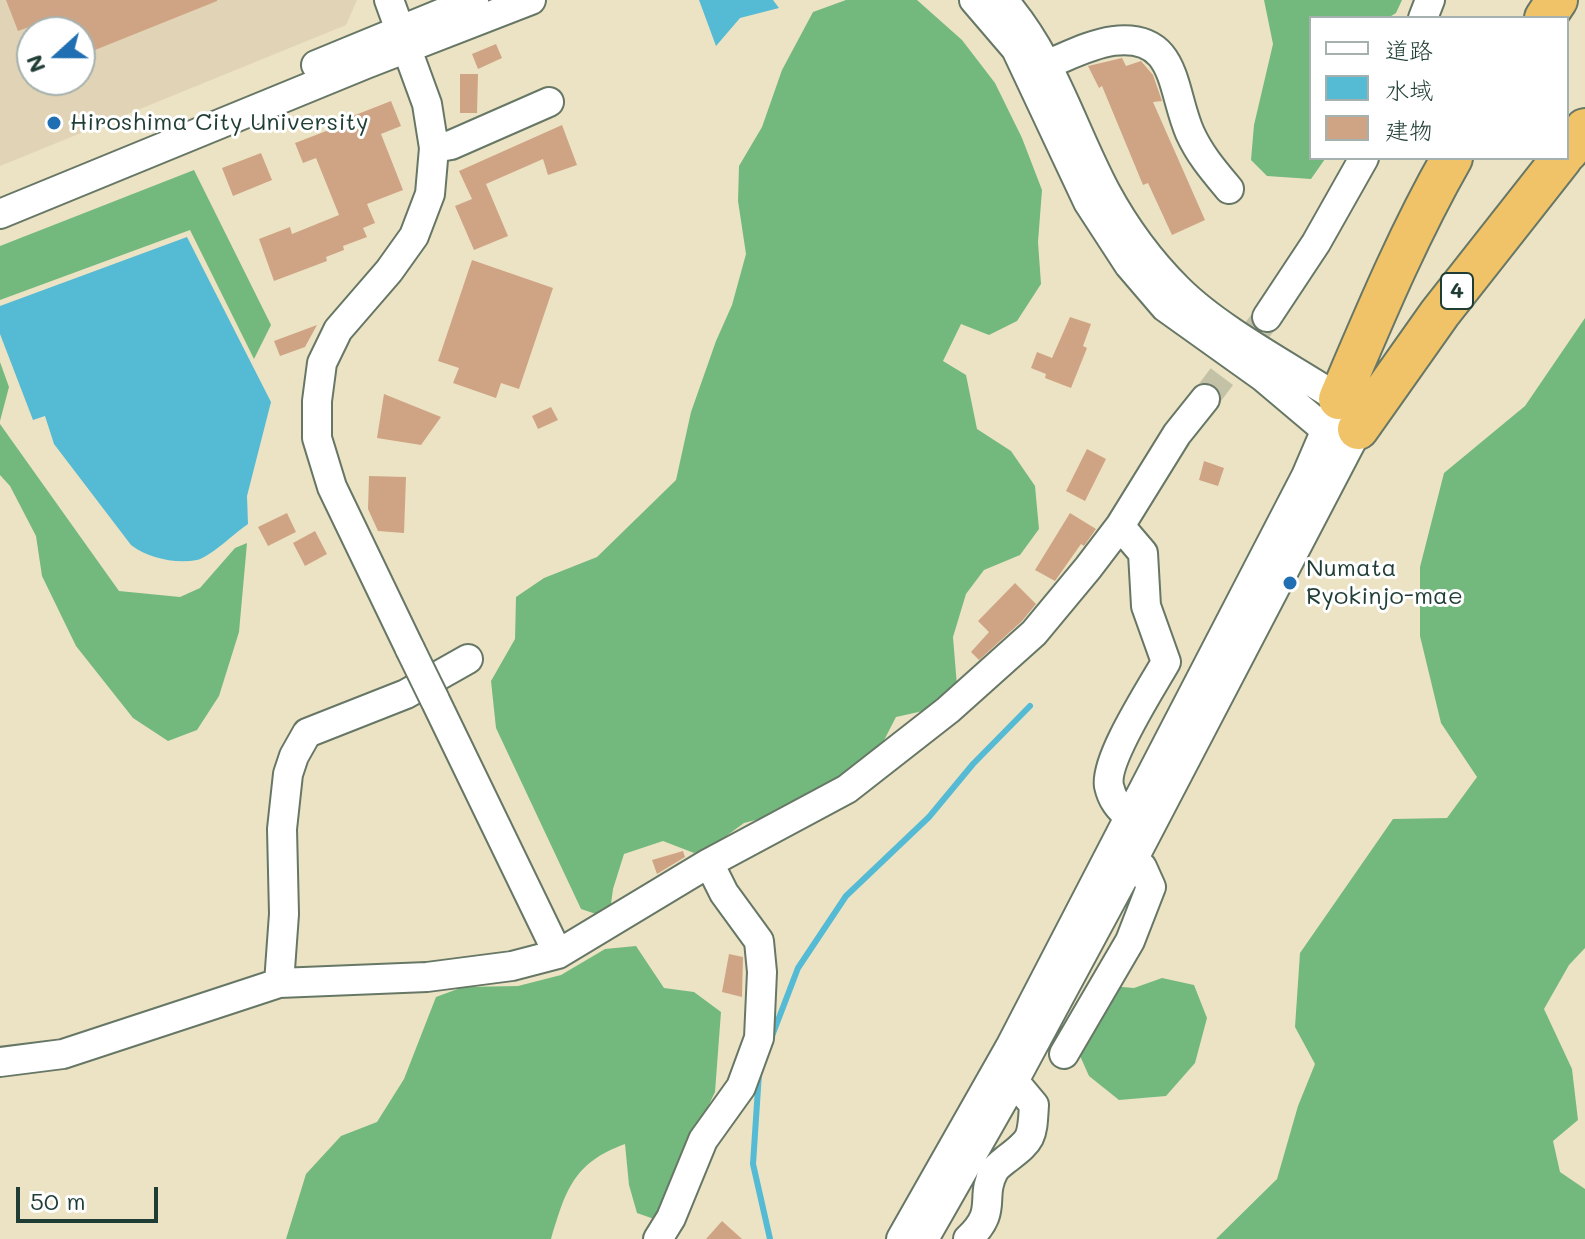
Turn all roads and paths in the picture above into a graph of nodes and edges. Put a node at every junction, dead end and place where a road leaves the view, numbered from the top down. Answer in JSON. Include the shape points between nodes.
{"nodes":[{"id":1,"x":389,"y":0,"type":"edge"},
{"id":2,"x":474,"y":0,"type":"edge"},
{"id":3,"x":531,"y":0,"type":"edge"},
{"id":4,"x":974,"y":0,"type":"edge"},
{"id":5,"x":1003,"y":0,"type":"edge"},
{"id":6,"x":403,"y":40,"type":"junction"},
{"id":7,"x":1048,"y":64,"type":"junction"},
{"id":8,"x":549,"y":102,"type":"dead end"},
{"id":9,"x":1585,"y":129,"type":"edge"},
{"id":10,"x":434,"y":148,"type":"junction"},
{"id":11,"x":1569,"y":149,"type":"edge"},
{"id":12,"x":1363,"y":160,"type":"edge"},
{"id":13,"x":1451,"y":160,"type":"edge"},
{"id":14,"x":1560,"y":160,"type":"edge"},
{"id":15,"x":1229,"y":189,"type":"dead end"},
{"id":16,"x":0,"y":192,"type":"edge"},
{"id":17,"x":0,"y":214,"type":"edge"},
{"id":18,"x":1267,"y":317,"type":"tunnel mouth"},
{"id":19,"x":1205,"y":399,"type":"tunnel mouth"},
{"id":20,"x":1341,"y":420,"type":"junction"},
{"id":21,"x":1120,"y":526,"type":"junction"},
{"id":22,"x":468,"y":659,"type":"dead end"},
{"id":23,"x":1129,"y":817,"type":"junction"},
{"id":24,"x":1133,"y":860,"type":"junction"},
{"id":25,"x":709,"y":863,"type":"junction"},
{"id":26,"x":558,"y":954,"type":"junction"},
{"id":27,"x":279,"y":983,"type":"junction"},
{"id":28,"x":1064,"y":1054,"type":"dead end"},
{"id":29,"x":0,"y":1061,"type":"edge"},
{"id":30,"x":1014,"y":1081,"type":"junction"},
{"id":31,"x":658,"y":1239,"type":"edge"},
{"id":32,"x":901,"y":1239,"type":"edge"},
{"id":33,"x":924,"y":1239,"type":"edge"},
{"id":34,"x":968,"y":1239,"type":"edge"}],
"edges":[{"from":1,"to":6,"type":"street"},
{"from":2,"to":6,"type":"street"},
{"from":3,"to":6,"type":"street"},
{"from":4,"to":20,"type":"street","via":[[1016,49],[1088,202],[1129,265],[1165,307],[1263,377]]},
{"from":5,"to":7,"type":"street"},
{"from":6,"to":10,"type":"street","via":[[427,104]]},
{"from":6,"to":16,"type":"street","via":[[359,45],[260,91]]},
{"from":6,"to":17,"type":"street"},
{"from":7,"to":15,"type":"street","via":[[1110,41],[1141,41],[1160,54],[1204,160]]},
{"from":7,"to":20,"type":"street","via":[[1106,193],[1144,252],[1180,291]]},
{"from":8,"to":10,"type":"street"},
{"from":9,"to":11,"type":"highway"},
{"from":10,"to":26,"type":"street","bridge":true,"via":[[430,194],[414,236],[338,330],[322,363],[317,438],[332,487]]},
{"from":12,"to":18,"type":"street"},
{"from":13,"to":20,"type":"highway","via":[[1395,269]]},
{"from":14,"to":20,"type":"highway","number":"4","via":[[1440,313]]},
{"from":19,"to":21,"type":"street"},
{"from":20,"to":23,"type":"street"},
{"from":20,"to":24,"type":"street"},
{"from":21,"to":23,"type":"street","via":[[1143,553],[1146,606],[1166,662],[1114,755],[1108,784],[1117,807]]},
{"from":21,"to":25,"type":"street","via":[[1034,633],[948,710],[847,789]]},
{"from":22,"to":27,"type":"street","via":[[406,694],[307,733],[288,774]]},
{"from":23,"to":32,"type":"street","via":[[1010,1047]]},
{"from":24,"to":28,"type":"street","via":[[1151,887],[1130,941]]},
{"from":24,"to":30,"type":"street"},
{"from":25,"to":26,"type":"street"},
{"from":25,"to":31,"type":"street","via":[[759,941],[759,1038],[741,1087],[703,1140]]},
{"from":26,"to":27,"type":"street","via":[[427,977]]},
{"from":27,"to":29,"type":"street","via":[[63,1054]]},
{"from":30,"to":33,"type":"street"},
{"from":30,"to":34,"type":"street","via":[[1034,1105],[1032,1131],[1025,1147],[995,1168],[988,1212]]}]}
